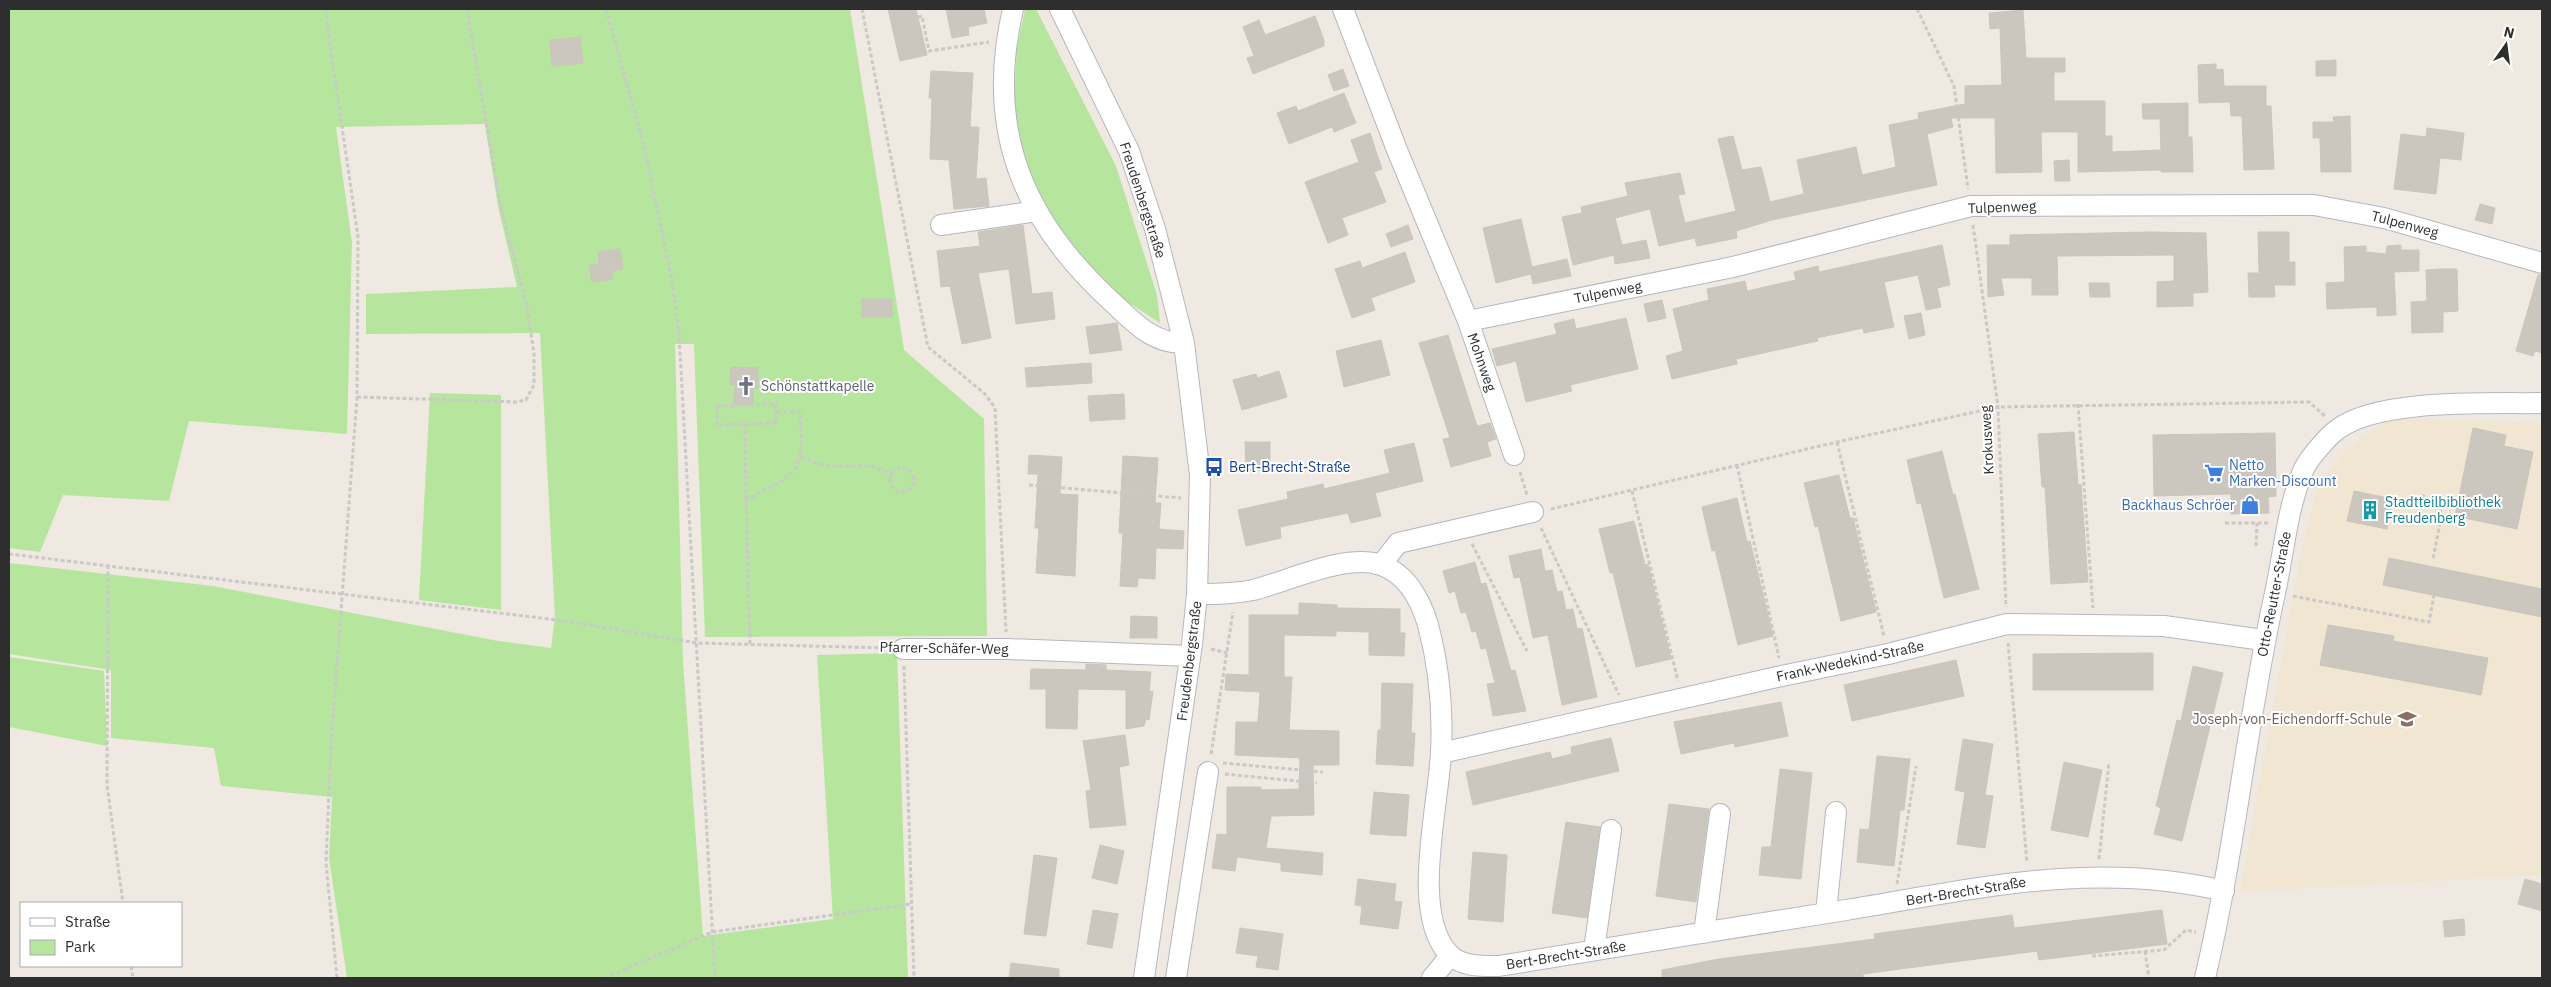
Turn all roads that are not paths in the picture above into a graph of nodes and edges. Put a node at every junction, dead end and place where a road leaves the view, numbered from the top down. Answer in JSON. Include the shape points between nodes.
{"nodes":[{"id":1,"x":1013,"y":9,"type":"edge"},
{"id":2,"x":1060,"y":9,"type":"edge"},
{"id":3,"x":1343,"y":9,"type":"edge"},
{"id":4,"x":1037,"y":211,"type":"junction"},
{"id":5,"x":941,"y":225,"type":"dead end"},
{"id":6,"x":2542,"y":263,"type":"edge"},
{"id":7,"x":1468,"y":321,"type":"junction"},
{"id":8,"x":1184,"y":343,"type":"junction"},
{"id":9,"x":2542,"y":403,"type":"edge"},
{"id":10,"x":1514,"y":455,"type":"road end"},
{"id":11,"x":1533,"y":512,"type":"road end"},
{"id":12,"x":1381,"y":565,"type":"junction"},
{"id":13,"x":1197,"y":594,"type":"junction"},
{"id":14,"x":2264,"y":640,"type":"junction"},
{"id":15,"x":903,"y":649,"type":"road end"},
{"id":16,"x":1190,"y":656,"type":"junction"},
{"id":17,"x":1441,"y":754,"type":"junction"},
{"id":18,"x":1209,"y":767,"type":"road end"},
{"id":19,"x":1836,"y":812,"type":"dead end"},
{"id":20,"x":1720,"y":814,"type":"dead end"},
{"id":21,"x":1610,"y":830,"type":"dead end"},
{"id":22,"x":2224,"y":891,"type":"junction"},
{"id":23,"x":1826,"y":913,"type":"junction"},
{"id":24,"x":1704,"y":933,"type":"junction"},
{"id":25,"x":1594,"y":950,"type":"junction"},
{"id":26,"x":1450,"y":956,"type":"junction"},
{"id":27,"x":1144,"y":978,"type":"edge"},
{"id":28,"x":1176,"y":978,"type":"edge"},
{"id":29,"x":1432,"y":978,"type":"edge"},
{"id":30,"x":2205,"y":978,"type":"edge"}],
"edges":[{"from":1,"to":4,"type":"street","via":[[1003,95],[1006,131],[1015,166]]},
{"from":2,"to":8,"type":"street","name":"Freudenbergstraße","via":[[1129,151],[1155,229]]},
{"from":3,"to":7,"type":"street","name":"Mohnweg","via":[[1396,150]]},
{"from":4,"to":5,"type":"street"},
{"from":4,"to":8,"type":"street","via":[[1082,274],[1126,316],[1154,338]]},
{"from":6,"to":7,"type":"street","name":"Tulpenweg","via":[[2384,218],[2314,205],[1971,206],[1733,267]]},
{"from":7,"to":10,"type":"street","name":"Mohnweg"},
{"from":8,"to":13,"type":"street","name":"Freudenbergstraße","via":[[1200,475]]},
{"from":9,"to":14,"type":"street","name":"Otto-Reutter-Straße","via":[[2382,411],[2338,429],[2304,468],[2293,499]]},
{"from":11,"to":12,"type":"street","via":[[1398,543]]},
{"from":12,"to":13,"type":"street","via":[[1363,562],[1340,564],[1235,594]]},
{"from":12,"to":17,"type":"street","via":[[1407,583],[1424,613],[1434,648],[1441,706]]},
{"from":13,"to":16,"type":"street","name":"Freudenbergstraße"},
{"from":14,"to":17,"type":"street","name":"Frank-Wedekind-Straße","via":[[2164,626],[2007,624],[1888,654]]},
{"from":14,"to":22,"type":"street","name":"Otto-Reutter-Straße"},
{"from":15,"to":16,"type":"street","name":"Pfarrer-Schäfer-Weg","via":[[1007,649]]},
{"from":16,"to":27,"type":"street","name":"Freudenbergstraße"},
{"from":17,"to":26,"type":"street","via":[[1430,847],[1430,907],[1439,941]]},
{"from":18,"to":28,"type":"street"},
{"from":19,"to":23,"type":"street"},
{"from":20,"to":24,"type":"street"},
{"from":21,"to":25,"type":"street"},
{"from":22,"to":23,"type":"street","name":"Bert-Brecht-Straße","via":[[2165,879],[2028,880]]},
{"from":22,"to":30,"type":"street","name":"Otto-Reutter-Straße"},
{"from":23,"to":24,"type":"street","name":"Bert-Brecht-Straße"},
{"from":24,"to":25,"type":"street","name":"Bert-Brecht-Straße"},
{"from":25,"to":26,"type":"street","name":"Bert-Brecht-Straße","via":[[1490,966],[1465,963]]},
{"from":26,"to":29,"type":"street"}]}
